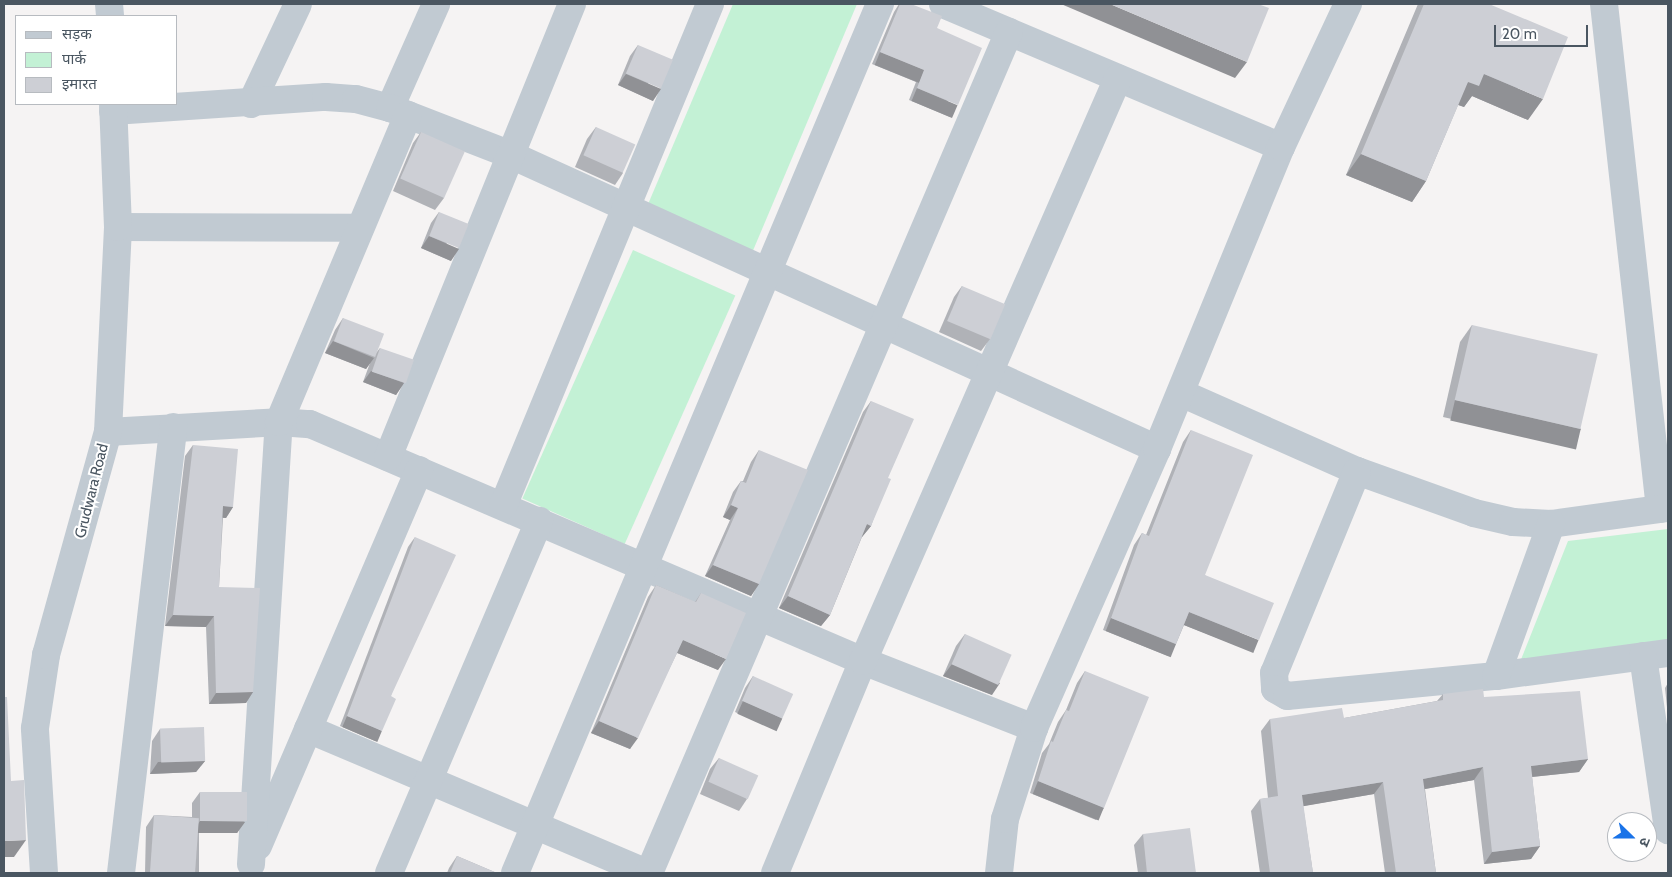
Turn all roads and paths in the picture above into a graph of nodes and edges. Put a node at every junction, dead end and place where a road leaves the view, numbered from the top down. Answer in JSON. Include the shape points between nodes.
{"nodes":[{"id":1,"x":298,"y":4,"type":"edge"},
{"id":2,"x":436,"y":4,"type":"edge"},
{"id":3,"x":572,"y":4,"type":"edge"},
{"id":4,"x":710,"y":4,"type":"edge"},
{"id":5,"x":880,"y":4,"type":"edge"},
{"id":6,"x":943,"y":4,"type":"edge"},
{"id":7,"x":1348,"y":4,"type":"edge"},
{"id":8,"x":1604,"y":4,"type":"edge"},
{"id":9,"x":1009,"y":32,"type":"junction"},
{"id":10,"x":1118,"y":78,"type":"junction"},
{"id":11,"x":251,"y":104,"type":"junction"},
{"id":12,"x":113,"y":107,"type":"edge"},
{"id":13,"x":399,"y":112,"type":"junction"},
{"id":14,"x":1282,"y":147,"type":"junction"},
{"id":15,"x":511,"y":155,"type":"junction"},
{"id":16,"x":628,"y":207,"type":"junction"},
{"id":17,"x":118,"y":227,"type":"junction"},
{"id":18,"x":358,"y":228,"type":"junction"},
{"id":19,"x":765,"y":273,"type":"junction"},
{"id":20,"x":883,"y":326,"type":"junction"},
{"id":21,"x":989,"y":371,"type":"junction"},
{"id":22,"x":1181,"y":393,"type":"junction"},
{"id":23,"x":279,"y":422,"type":"junction"},
{"id":24,"x":172,"y":427,"type":"junction"},
{"id":25,"x":108,"y":432,"type":"junction"},
{"id":26,"x":1157,"y":449,"type":"junction"},
{"id":27,"x":388,"y":457,"type":"junction"},
{"id":28,"x":419,"y":470,"type":"junction"},
{"id":29,"x":1357,"y":471,"type":"junction"},
{"id":30,"x":503,"y":506,"type":"junction"},
{"id":31,"x":1664,"y":508,"type":"edge"},
{"id":32,"x":538,"y":521,"type":"junction"},
{"id":33,"x":1551,"y":524,"type":"junction"},
{"id":34,"x":642,"y":566,"type":"junction"},
{"id":35,"x":759,"y":616,"type":"junction"},
{"id":36,"x":1656,"y":654,"type":"edge"},
{"id":37,"x":863,"y":661,"type":"junction"},
{"id":38,"x":1496,"y":676,"type":"junction"},
{"id":39,"x":1034,"y":728,"type":"junction"},
{"id":40,"x":308,"y":729,"type":"junction"},
{"id":41,"x":429,"y":780,"type":"junction"},
{"id":42,"x":535,"y":826,"type":"junction"},
{"id":43,"x":1668,"y":830,"type":"edge"},
{"id":44,"x":248,"y":868,"type":"edge"},
{"id":45,"x":44,"y":873,"type":"edge"},
{"id":46,"x":121,"y":873,"type":"edge"},
{"id":47,"x":389,"y":873,"type":"edge"},
{"id":48,"x":515,"y":873,"type":"edge"},
{"id":49,"x":648,"y":873,"type":"edge"},
{"id":50,"x":775,"y":873,"type":"edge"},
{"id":51,"x":993,"y":873,"type":"edge"}],
"edges":[{"from":1,"to":11,"type":"street"},
{"from":2,"to":13,"type":"street"},
{"from":3,"to":15,"type":"street"},
{"from":4,"to":16,"type":"street"},
{"from":5,"to":19,"type":"street"},
{"from":6,"to":9,"type":"street"},
{"from":7,"to":14,"type":"street"},
{"from":8,"to":31,"type":"street"},
{"from":9,"to":10,"type":"street"},
{"from":9,"to":20,"type":"street"},
{"from":10,"to":14,"type":"street"},
{"from":10,"to":21,"type":"street"},
{"from":11,"to":12,"type":"street"},
{"from":11,"to":13,"type":"street","via":[[326,97],[356,100]]},
{"from":12,"to":17,"type":"street","name":"Grudwara Road"},
{"from":13,"to":15,"type":"street"},
{"from":13,"to":18,"type":"street"},
{"from":14,"to":22,"type":"street"},
{"from":15,"to":16,"type":"street"},
{"from":15,"to":27,"type":"street"},
{"from":16,"to":19,"type":"street"},
{"from":16,"to":30,"type":"street"},
{"from":17,"to":18,"type":"street"},
{"from":17,"to":25,"type":"street","name":"Grudwara Road"},
{"from":18,"to":23,"type":"street"},
{"from":19,"to":20,"type":"street"},
{"from":19,"to":34,"type":"street"},
{"from":20,"to":21,"type":"street"},
{"from":20,"to":35,"type":"street"},
{"from":21,"to":26,"type":"street"},
{"from":21,"to":37,"type":"street"},
{"from":22,"to":26,"type":"street"},
{"from":22,"to":29,"type":"street"},
{"from":23,"to":24,"type":"street"},
{"from":23,"to":27,"type":"street","via":[[310,424]]},
{"from":23,"to":44,"type":"street"},
{"from":24,"to":25,"type":"street"},
{"from":24,"to":46,"type":"street"},
{"from":25,"to":45,"type":"street","name":"Grudwara Road","via":[[46,655],[35,728]]},
{"from":26,"to":39,"type":"street"},
{"from":27,"to":28,"type":"street"},
{"from":28,"to":30,"type":"street"},
{"from":28,"to":40,"type":"street"},
{"from":29,"to":33,"type":"street","via":[[1474,513],[1513,522]]},
{"from":29,"to":38,"type":"street","via":[[1274,673],[1275,689],[1287,696]]},
{"from":30,"to":32,"type":"street"},
{"from":31,"to":33,"type":"street"},
{"from":32,"to":34,"type":"street"},
{"from":32,"to":41,"type":"street"},
{"from":33,"to":38,"type":"street"},
{"from":34,"to":35,"type":"street"},
{"from":34,"to":42,"type":"street"},
{"from":35,"to":37,"type":"street"},
{"from":35,"to":49,"type":"street"},
{"from":36,"to":38,"type":"street"},
{"from":36,"to":43,"type":"street"},
{"from":37,"to":39,"type":"street"},
{"from":37,"to":50,"type":"street"},
{"from":39,"to":51,"type":"street","via":[[1005,819]]},
{"from":40,"to":41,"type":"street"},
{"from":40,"to":44,"type":"street"},
{"from":41,"to":42,"type":"street"},
{"from":41,"to":47,"type":"street"},
{"from":42,"to":48,"type":"street"},
{"from":42,"to":49,"type":"street"}]}
